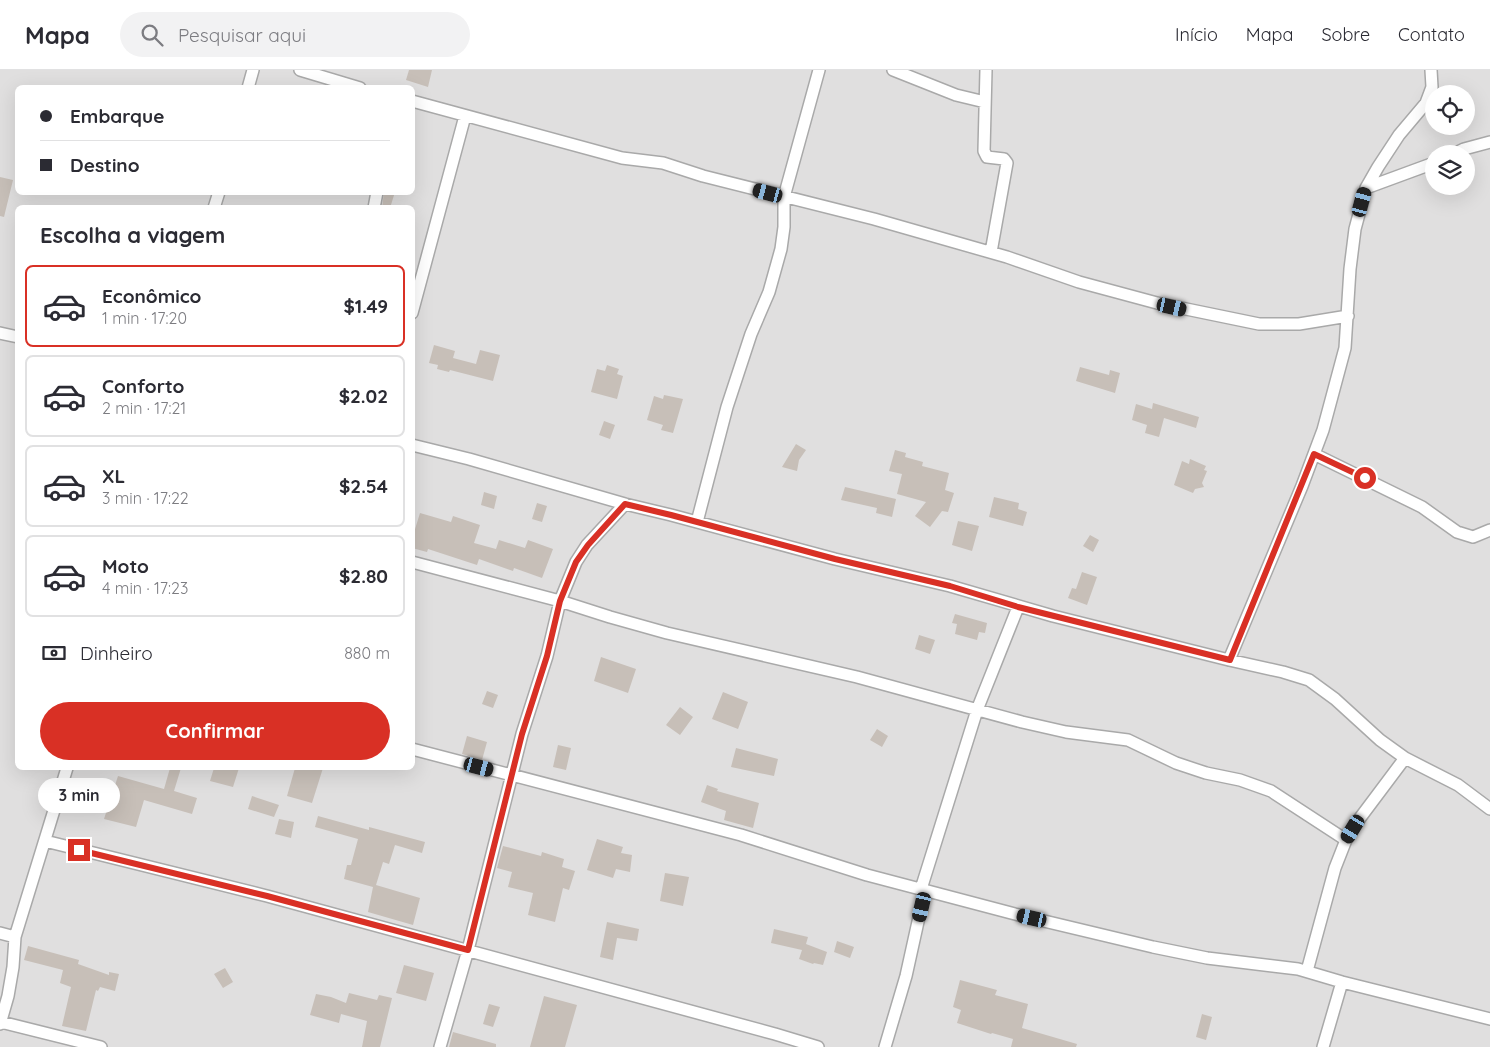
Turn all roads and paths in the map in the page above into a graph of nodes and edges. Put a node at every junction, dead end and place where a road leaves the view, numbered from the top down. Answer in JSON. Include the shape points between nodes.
{"nodes":[{"id":1,"x":253,"y":70,"type":"edge"},
{"id":2,"x":300,"y":70,"type":"edge"},
{"id":3,"x":819,"y":70,"type":"edge"},
{"id":4,"x":893,"y":70,"type":"edge"},
{"id":5,"x":986,"y":70,"type":"edge"},
{"id":6,"x":1431,"y":70,"type":"edge"},
{"id":7,"x":249,"y":85,"type":"edge"},
{"id":8,"x":350,"y":85,"type":"edge"},
{"id":9,"x":985,"y":102,"type":"junction"},
{"id":10,"x":415,"y":103,"type":"edge"},
{"id":11,"x":465,"y":116,"type":"junction"},
{"id":12,"x":1490,"y":142,"type":"edge"},
{"id":13,"x":1475,"y":146,"type":"edge"},
{"id":14,"x":1425,"y":166,"type":"edge"},
{"id":15,"x":1366,"y":188,"type":"junction"},
{"id":16,"x":784,"y":197,"type":"junction"},
{"id":17,"x":991,"y":252,"type":"junction"},
{"id":18,"x":415,"y":302,"type":"edge"},
{"id":19,"x":1348,"y":316,"type":"junction"},
{"id":20,"x":0,"y":333,"type":"edge"},
{"id":21,"x":15,"y":336,"type":"edge"},
{"id":22,"x":415,"y":446,"type":"edge"},
{"id":23,"x":1314,"y":454,"type":"junction"},
{"id":24,"x":625,"y":504,"type":"junction"},
{"id":25,"x":697,"y":522,"type":"junction"},
{"id":26,"x":1490,"y":530,"type":"edge"},
{"id":27,"x":415,"y":563,"type":"edge"},
{"id":28,"x":560,"y":601,"type":"junction"},
{"id":29,"x":1018,"y":607,"type":"junction"},
{"id":30,"x":1230,"y":660,"type":"junction"},
{"id":31,"x":977,"y":710,"type":"junction"},
{"id":32,"x":415,"y":750,"type":"edge"},
{"id":33,"x":1405,"y":758,"type":"junction"},
{"id":34,"x":66,"y":770,"type":"edge"},
{"id":35,"x":513,"y":776,"type":"junction"},
{"id":36,"x":1490,"y":809,"type":"edge"},
{"id":37,"x":1346,"y":840,"type":"junction"},
{"id":38,"x":45,"y":841,"type":"junction"},
{"id":39,"x":923,"y":890,"type":"junction"},
{"id":40,"x":0,"y":933,"type":"edge"},
{"id":41,"x":15,"y":937,"type":"junction"},
{"id":42,"x":468,"y":950,"type":"junction"},
{"id":43,"x":1307,"y":971,"type":"junction"},
{"id":44,"x":1342,"y":982,"type":"junction"},
{"id":45,"x":1490,"y":1019,"type":"edge"},
{"id":46,"x":0,"y":1023,"type":"edge"},
{"id":47,"x":101,"y":1047,"type":"edge"},
{"id":48,"x":440,"y":1047,"type":"edge"},
{"id":49,"x":818,"y":1047,"type":"edge"},
{"id":50,"x":885,"y":1047,"type":"edge"},
{"id":51,"x":1323,"y":1047,"type":"edge"}],
"edges":[{"from":1,"to":7,"type":"street"},
{"from":2,"to":8,"type":"street"},
{"from":3,"to":16,"type":"street"},
{"from":4,"to":9,"type":"street","via":[[956,95]]},
{"from":5,"to":9,"type":"street"},
{"from":6,"to":15,"type":"street","via":[[1432,86],[1426,102],[1399,135]]},
{"from":9,"to":17,"type":"street","via":[[985,155],[1008,163]]},
{"from":10,"to":11,"type":"street"},
{"from":11,"to":16,"type":"street"},
{"from":11,"to":18,"type":"street"},
{"from":12,"to":13,"type":"street"},
{"from":14,"to":15,"type":"street"},
{"from":15,"to":19,"type":"street","via":[[1355,229]]},
{"from":16,"to":17,"type":"street"},
{"from":16,"to":25,"type":"street","via":[[781,249],[769,292],[727,407]]},
{"from":17,"to":19,"type":"street","via":[[1079,282],[1250,323],[1299,324]]},
{"from":19,"to":23,"type":"street","via":[[1345,348]]},
{"from":20,"to":21,"type":"street"},
{"from":22,"to":24,"type":"street"},
{"from":23,"to":26,"type":"street","via":[[1422,507],[1457,532],[1473,537]]},
{"from":23,"to":30,"type":"street"},
{"from":24,"to":25,"type":"street"},
{"from":24,"to":28,"type":"street","via":[[576,562]]},
{"from":25,"to":29,"type":"street","via":[[950,586]]},
{"from":27,"to":28,"type":"street"},
{"from":28,"to":31,"type":"street","via":[[667,633],[857,677]]},
{"from":28,"to":35,"type":"street"},
{"from":29,"to":30,"type":"street"},
{"from":29,"to":31,"type":"street"},
{"from":30,"to":33,"type":"street","via":[[1309,680]]},
{"from":31,"to":37,"type":"street","via":[[1066,732],[1128,740],[1176,763],[1271,791]]},
{"from":31,"to":39,"type":"street"},
{"from":32,"to":35,"type":"street"},
{"from":33,"to":36,"type":"street","via":[[1458,786]]},
{"from":33,"to":37,"type":"street"},
{"from":34,"to":38,"type":"street"},
{"from":35,"to":39,"type":"street","via":[[741,835]]},
{"from":35,"to":42,"type":"street"},
{"from":37,"to":43,"type":"street"},
{"from":38,"to":41,"type":"street"},
{"from":38,"to":42,"type":"street"},
{"from":39,"to":43,"type":"street","via":[[1153,947],[1207,958]]},
{"from":39,"to":50,"type":"street","via":[[906,976]]},
{"from":40,"to":41,"type":"street"},
{"from":41,"to":46,"type":"street","via":[[13,967]]},
{"from":42,"to":48,"type":"street"},
{"from":42,"to":49,"type":"street"},
{"from":43,"to":44,"type":"street"},
{"from":44,"to":45,"type":"street"},
{"from":44,"to":51,"type":"street"},
{"from":46,"to":47,"type":"street"}]}
